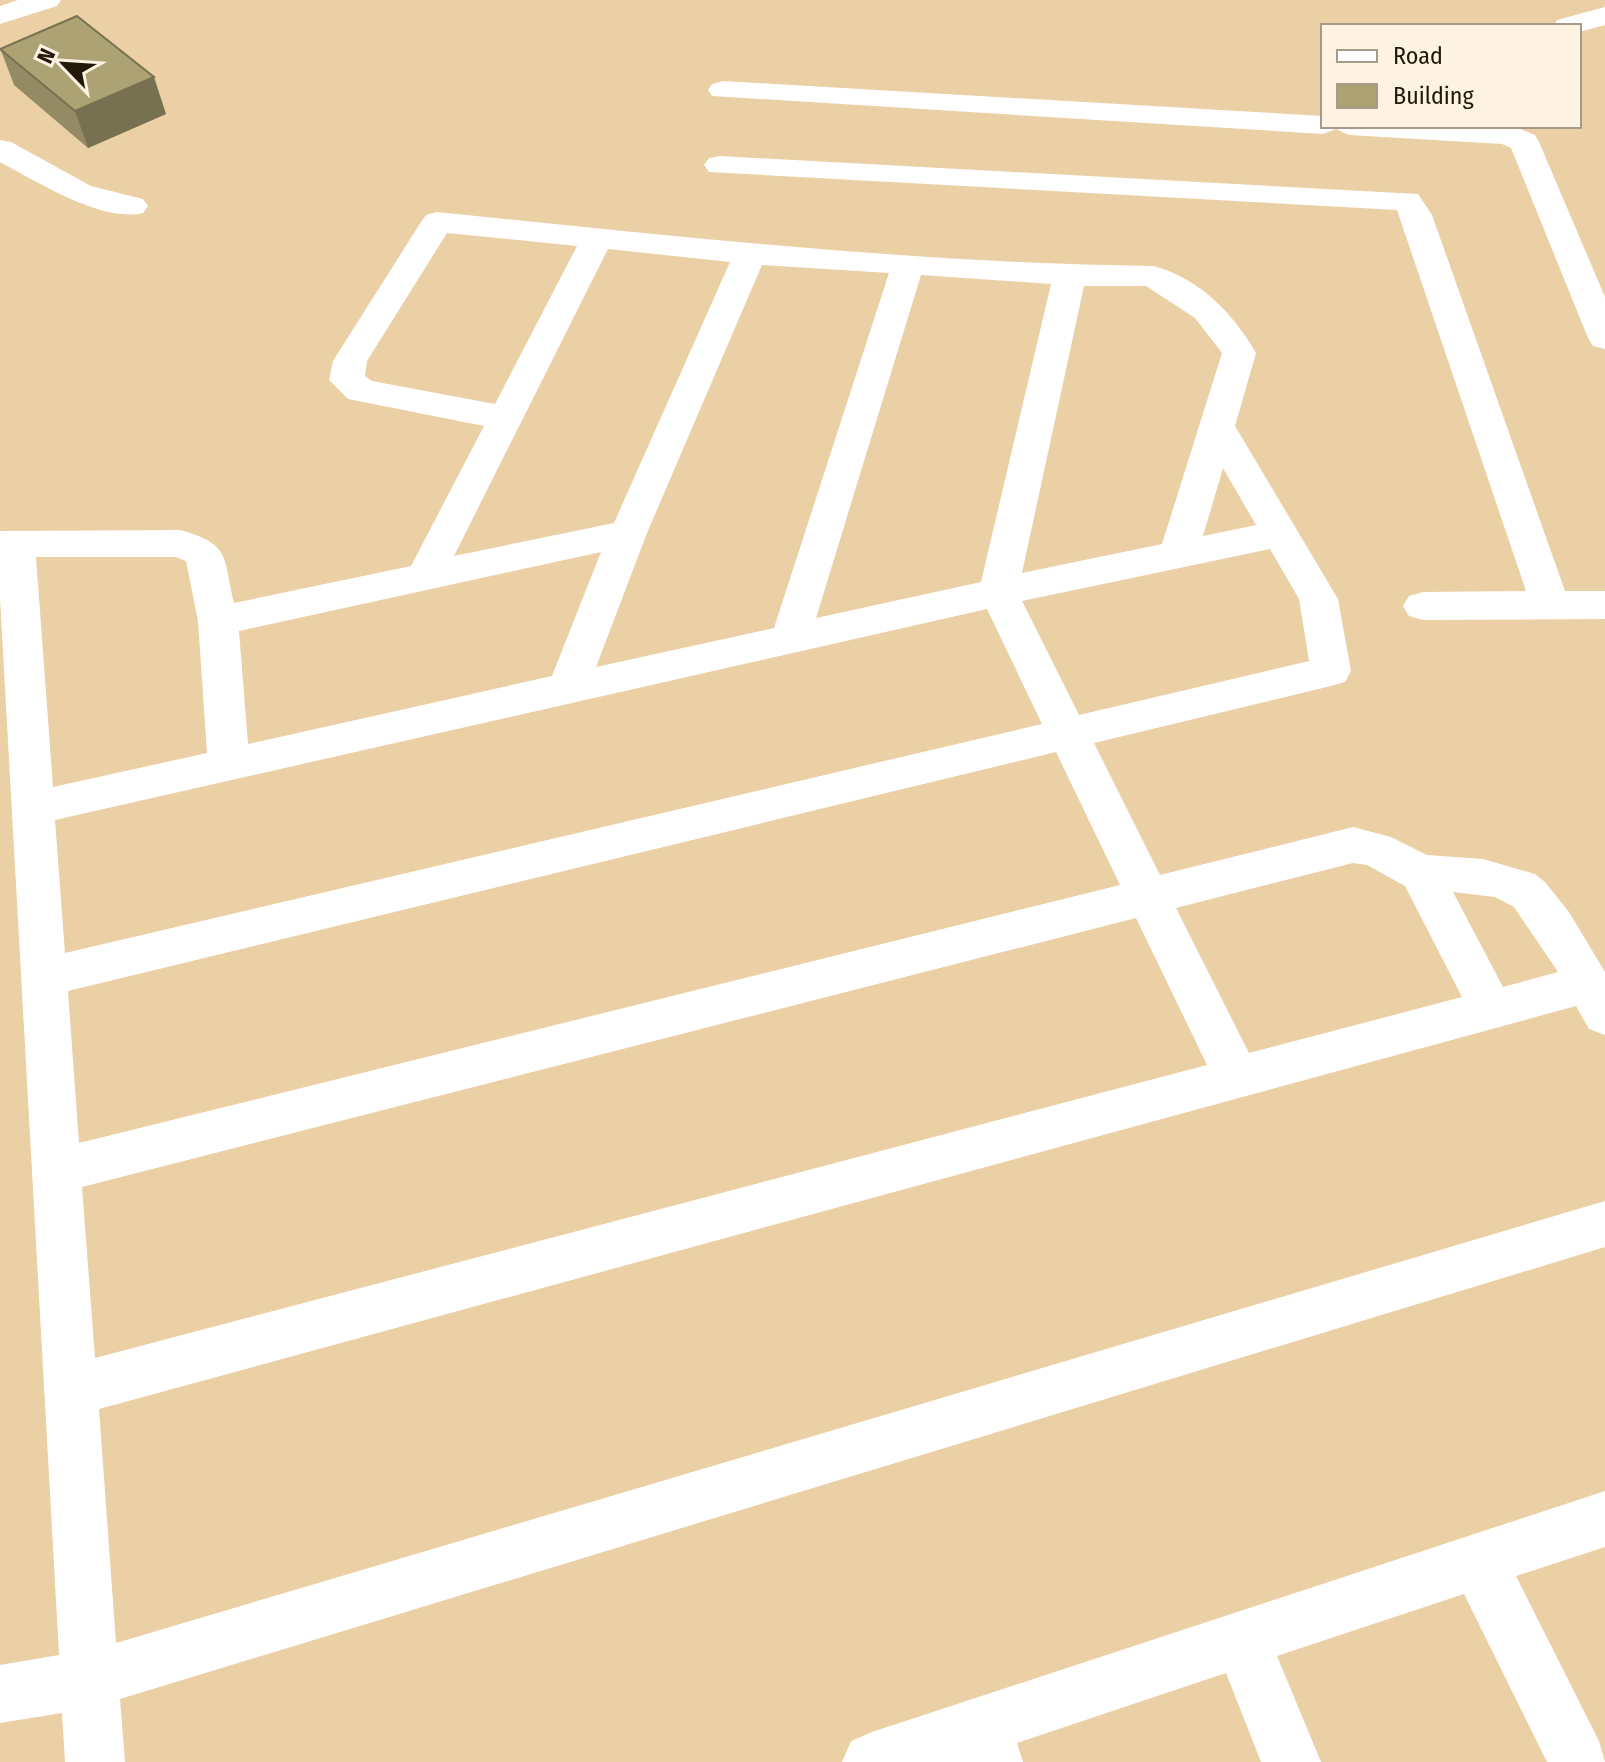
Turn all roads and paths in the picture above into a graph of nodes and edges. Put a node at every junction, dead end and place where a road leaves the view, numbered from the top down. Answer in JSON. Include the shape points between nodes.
{"nodes":[{"id":1,"x":47,"y":0,"type":"edge"},
{"id":2,"x":0,"y":15,"type":"edge"},
{"id":3,"x":1605,"y":16,"type":"edge"},
{"id":4,"x":1575,"y":24,"type":"edge"},
{"id":5,"x":723,"y":90,"type":"dead end"},
{"id":6,"x":1321,"y":125,"type":"edge"},
{"id":7,"x":1384,"y":128,"type":"edge"},
{"id":8,"x":0,"y":149,"type":"edge"},
{"id":9,"x":720,"y":165,"type":"dead end"},
{"id":10,"x":132,"y":206,"type":"dead end"},
{"id":11,"x":597,"y":239,"type":"junction"},
{"id":12,"x":750,"y":254,"type":"junction"},
{"id":13,"x":908,"y":265,"type":"junction"},
{"id":14,"x":1070,"y":275,"type":"junction"},
{"id":15,"x":1605,"y":338,"type":"edge"},
{"id":16,"x":504,"y":418,"type":"junction"},
{"id":17,"x":1218,"y":428,"type":"junction"},
{"id":18,"x":628,"y":533,"type":"junction"},
{"id":19,"x":1281,"y":533,"type":"junction"},
{"id":20,"x":8,"y":544,"type":"edge"},
{"id":21,"x":1178,"y":555,"type":"junction"},
{"id":22,"x":425,"y":576,"type":"junction"},
{"id":23,"x":998,"y":592,"type":"junction"},
{"id":24,"x":1605,"y":605,"type":"edge"},
{"id":25,"x":1423,"y":606,"type":"dead end"},
{"id":26,"x":1551,"y":606,"type":"junction"},
{"id":27,"x":218,"y":621,"type":"junction"},
{"id":28,"x":790,"y":638,"type":"junction"},
{"id":29,"x":568,"y":688,"type":"junction"},
{"id":30,"x":1068,"y":734,"type":"junction"},
{"id":31,"x":229,"y":764,"type":"junction"},
{"id":32,"x":34,"y":808,"type":"junction"},
{"id":33,"x":1421,"y":873,"type":"junction"},
{"id":34,"x":1148,"y":896,"type":"junction"},
{"id":35,"x":45,"y":977,"type":"junction"},
{"id":36,"x":1596,"y":1000,"type":"edge"},
{"id":37,"x":1492,"y":1010,"type":"junction"},
{"id":38,"x":1238,"y":1079,"type":"junction"},
{"id":39,"x":58,"y":1171,"type":"junction"},
{"id":40,"x":1605,"y":1224,"type":"edge"},
{"id":41,"x":72,"y":1390,"type":"junction"},
{"id":42,"x":1605,"y":1519,"type":"edge"},
{"id":43,"x":1478,"y":1561,"type":"junction"},
{"id":44,"x":1241,"y":1639,"type":"junction"},
{"id":45,"x":91,"y":1679,"type":"junction"},
{"id":46,"x":0,"y":1694,"type":"edge"},
{"id":47,"x":988,"y":1744,"type":"edge"},
{"id":48,"x":95,"y":1762,"type":"edge"},
{"id":49,"x":872,"y":1762,"type":"edge"},
{"id":50,"x":1291,"y":1762,"type":"edge"},
{"id":51,"x":1578,"y":1762,"type":"edge"}],
"edges":[{"from":1,"to":2,"type":"street"},
{"from":3,"to":4,"type":"street"},
{"from":5,"to":6,"type":"street"},
{"from":7,"to":15,"type":"street","via":[[1507,135],[1524,142]]},
{"from":8,"to":10,"type":"street","via":[[80,193]]},
{"from":9,"to":26,"type":"street","via":[[1407,201]]},
{"from":11,"to":12,"type":"street"},
{"from":11,"to":16,"type":"street"},
{"from":11,"to":16,"type":"street","via":[[437,222],[350,361],[347,380],[361,391]]},
{"from":12,"to":13,"type":"street"},
{"from":12,"to":18,"type":"street"},
{"from":13,"to":14,"type":"street"},
{"from":13,"to":28,"type":"street"},
{"from":14,"to":17,"type":"street","via":[[1153,276],[1207,310],[1239,353]]},
{"from":14,"to":23,"type":"street"},
{"from":16,"to":22,"type":"street"},
{"from":17,"to":19,"type":"street"},
{"from":17,"to":21,"type":"street"},
{"from":18,"to":22,"type":"street"},
{"from":18,"to":29,"type":"street"},
{"from":19,"to":21,"type":"street"},
{"from":19,"to":30,"type":"street","via":[[1318,599],[1331,671]]},
{"from":20,"to":27,"type":"street","via":[[180,543],[203,553]]},
{"from":20,"to":32,"type":"street"},
{"from":21,"to":23,"type":"street"},
{"from":22,"to":27,"type":"street"},
{"from":23,"to":28,"type":"street"},
{"from":23,"to":30,"type":"street"},
{"from":24,"to":26,"type":"street"},
{"from":25,"to":26,"type":"street"},
{"from":27,"to":31,"type":"street"},
{"from":28,"to":29,"type":"street"},
{"from":29,"to":31,"type":"street"},
{"from":30,"to":34,"type":"street"},
{"from":30,"to":35,"type":"street"},
{"from":31,"to":32,"type":"street"},
{"from":32,"to":35,"type":"street"},
{"from":33,"to":34,"type":"street","via":[[1376,849],[1353,845]]},
{"from":33,"to":36,"type":"street","via":[[1477,875],[1521,888],[1538,902]]},
{"from":33,"to":37,"type":"street"},
{"from":34,"to":38,"type":"street"},
{"from":34,"to":39,"type":"street"},
{"from":35,"to":39,"type":"street"},
{"from":36,"to":37,"type":"street"},
{"from":37,"to":38,"type":"street"},
{"from":38,"to":41,"type":"street"},
{"from":39,"to":41,"type":"street"},
{"from":40,"to":45,"type":"street"},
{"from":41,"to":45,"type":"street"},
{"from":42,"to":43,"type":"street"},
{"from":43,"to":44,"type":"street"},
{"from":43,"to":51,"type":"street"},
{"from":44,"to":47,"type":"street"},
{"from":44,"to":50,"type":"street"},
{"from":45,"to":46,"type":"street"},
{"from":45,"to":48,"type":"street"},
{"from":47,"to":49,"type":"street"}]}
